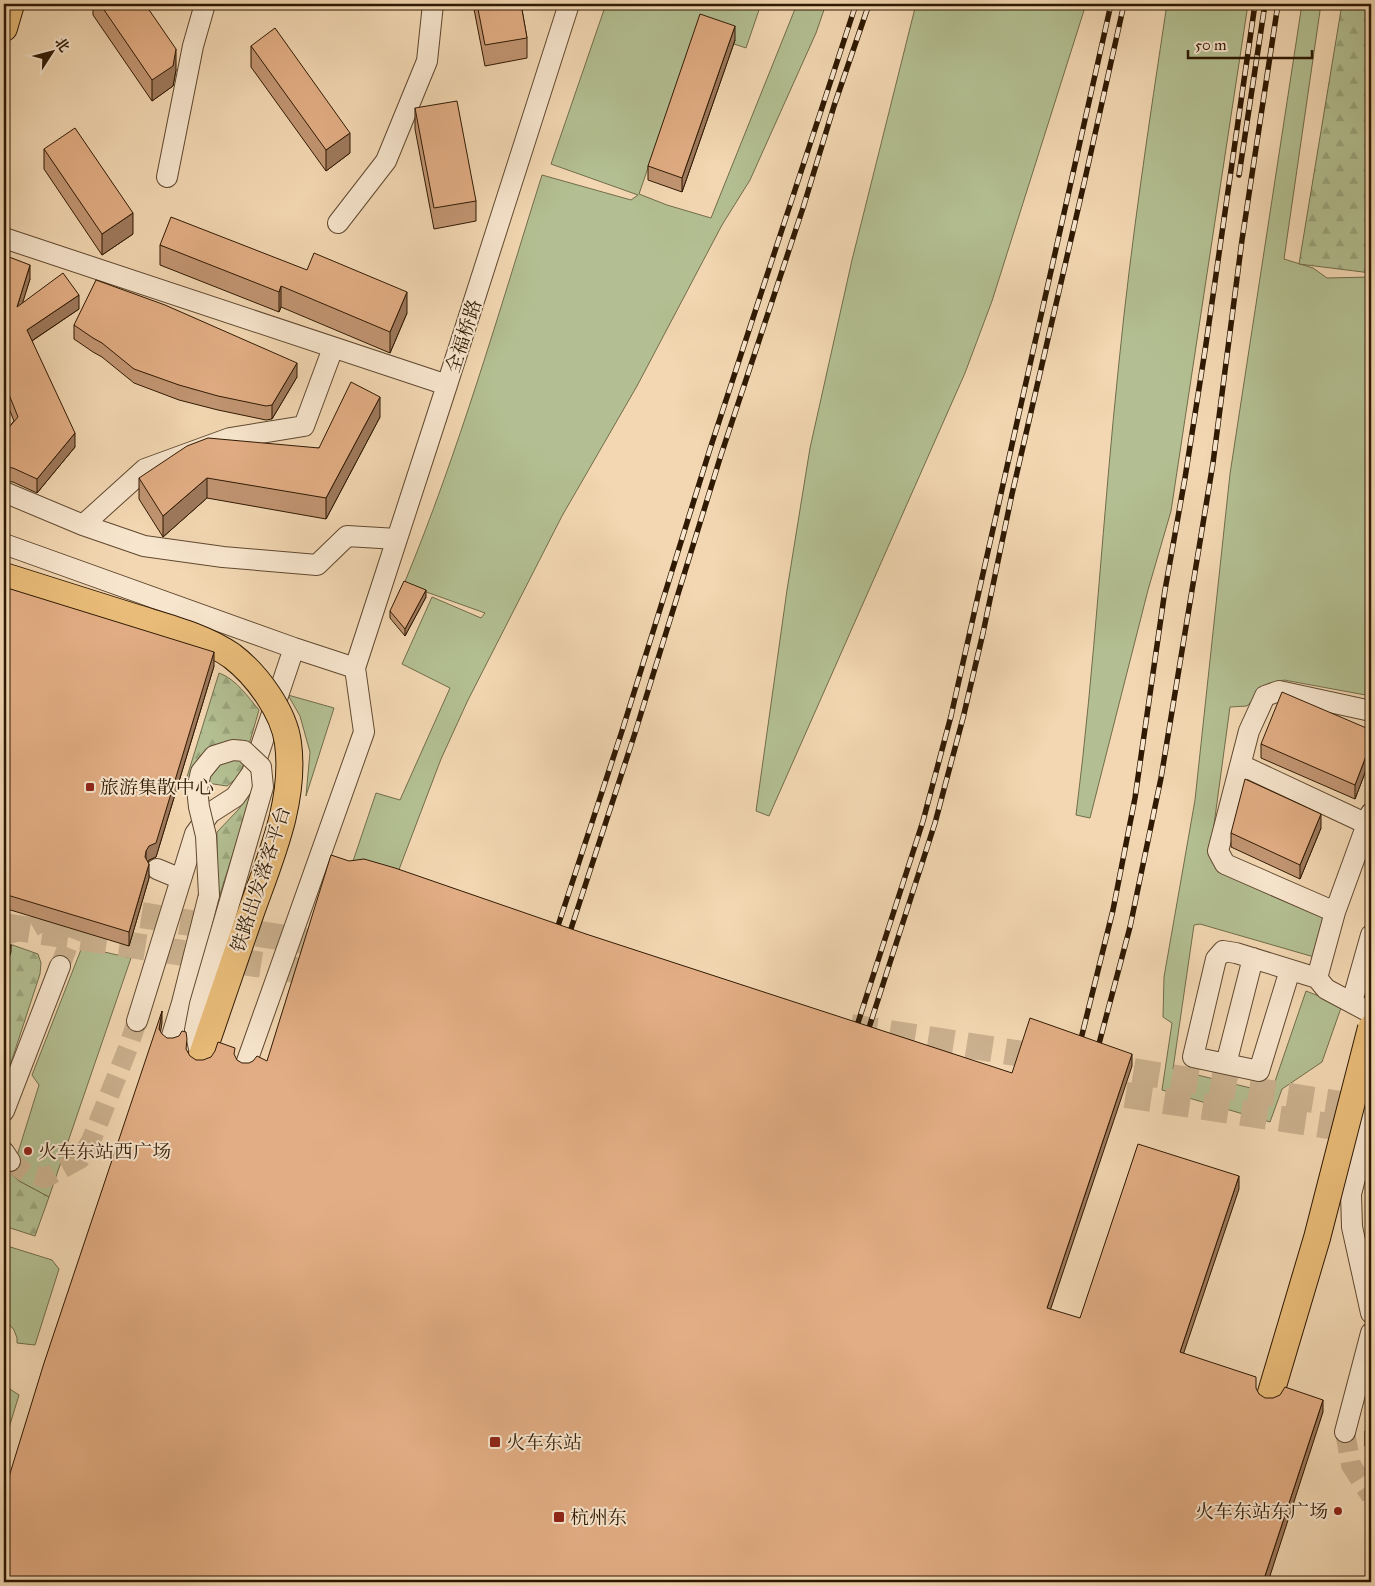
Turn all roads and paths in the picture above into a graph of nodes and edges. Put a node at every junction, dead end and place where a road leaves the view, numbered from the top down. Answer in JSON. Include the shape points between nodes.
{"nodes":[{"id":1,"x":11,"y":4,"type":"edge"},
{"id":2,"x":205,"y":4,"type":"edge"},
{"id":3,"x":433,"y":4,"type":"edge"},
{"id":4,"x":569,"y":4,"type":"edge"},
{"id":5,"x":4,"y":28,"type":"edge"},
{"id":6,"x":167,"y":178,"type":"dead end"},
{"id":7,"x":338,"y":223,"type":"dead end"},
{"id":8,"x":4,"y":238,"type":"edge"},
{"id":9,"x":334,"y":348,"type":"junction"},
{"id":10,"x":448,"y":385,"type":"junction"},
{"id":11,"x":4,"y":492,"type":"edge"},
{"id":12,"x":83,"y":525,"type":"junction"},
{"id":13,"x":397,"y":540,"type":"junction"},
{"id":14,"x":4,"y":544,"type":"edge"},
{"id":15,"x":4,"y":576,"type":"edge"},
{"id":16,"x":4,"y":588,"type":"edge"},
{"id":17,"x":82,"y":614,"type":"edge"},
{"id":18,"x":294,"y":648,"type":"junction"},
{"id":19,"x":355,"y":668,"type":"junction"},
{"id":20,"x":1371,"y":711,"type":"edge"},
{"id":21,"x":1241,"y":765,"type":"junction"},
{"id":22,"x":1369,"y":818,"type":"edge"},
{"id":23,"x":157,"y":869,"type":"dead end"},
{"id":24,"x":181,"y":879,"type":"junction"},
{"id":25,"x":1335,"y":912,"type":"junction"},
{"id":26,"x":1371,"y":935,"type":"edge"},
{"id":27,"x":1253,"y":958,"type":"junction"},
{"id":28,"x":60,"y":966,"type":"tunnel mouth"},
{"id":29,"x":1290,"y":970,"type":"junction"},
{"id":30,"x":1317,"y":978,"type":"junction"},
{"id":31,"x":1352,"y":1002,"type":"junction"},
{"id":32,"x":1371,"y":1013,"type":"edge"},
{"id":33,"x":137,"y":1021,"type":"tunnel mouth"},
{"id":34,"x":1371,"y":1028,"type":"edge"},
{"id":35,"x":170,"y":1039,"type":"edge"},
{"id":36,"x":201,"y":1058,"type":"joint"},
{"id":37,"x":246,"y":1064,"type":"edge"},
{"id":38,"x":1226,"y":1064,"type":"junction"},
{"id":39,"x":4,"y":1111,"type":"edge"},
{"id":40,"x":1371,"y":1116,"type":"edge"},
{"id":41,"x":1371,"y":1313,"type":"edge"},
{"id":42,"x":1371,"y":1332,"type":"edge"},
{"id":43,"x":1270,"y":1396,"type":"edge"},
{"id":44,"x":1345,"y":1432,"type":"tunnel mouth"}],
"edges":[{"from":1,"to":5,"type":"main road"},
{"from":2,"to":6,"type":"street","via":[[193,46]]},
{"from":3,"to":7,"type":"street","via":[[427,61],[386,161]]},
{"from":4,"to":10,"type":"street","name":"全福桥路"},
{"from":8,"to":9,"type":"street"},
{"from":9,"to":10,"type":"street"},
{"from":9,"to":12,"type":"street","via":[[304,426],[230,438],[145,469]]},
{"from":10,"to":13,"type":"street","name":"全福桥路"},
{"from":11,"to":12,"type":"street"},
{"from":12,"to":13,"type":"street","via":[[144,546],[317,565],[347,536]]},
{"from":13,"to":19,"type":"street","name":"全福桥路"},
{"from":14,"to":18,"type":"street"},
{"from":15,"to":36,"type":"main road","name":"铁路出发落客平台","bridge":true,"via":[[180,632],[211,645],[231,656],[252,674],[281,720],[288,742],[290,775],[281,828]]},
{"from":16,"to":17,"type":"street"},
{"from":18,"to":19,"type":"street"},
{"from":18,"to":24,"type":"street","via":[[252,773],[235,796],[210,813],[196,834]]},
{"from":19,"to":37,"type":"street","via":[[364,732]]},
{"from":20,"to":21,"type":"street","via":[[1280,691],[1265,696],[1249,732]]},
{"from":21,"to":22,"type":"street"},
{"from":21,"to":25,"type":"street","via":[[1218,851],[1225,864]]},
{"from":22,"to":25,"type":"street"},
{"from":23,"to":24,"type":"street"},
{"from":24,"to":33,"type":"street"},
{"from":25,"to":30,"type":"street"},
{"from":26,"to":31,"type":"street"},
{"from":27,"to":29,"type":"street"},
{"from":27,"to":38,"type":"street"},
{"from":27,"to":38,"type":"street","via":[[1223,952],[1216,959],[1193,1057]]},
{"from":28,"to":39,"type":"street"},
{"from":29,"to":30,"type":"street"},
{"from":29,"to":38,"type":"street","via":[[1259,1071]]},
{"from":30,"to":31,"type":"street","via":[[1326,989]]},
{"from":31,"to":32,"type":"street"},
{"from":34,"to":43,"type":"main road","bridge":true,"via":[[1317,1238]]},
{"from":35,"to":36,"type":"street","bridge":true,"via":[[208,895],[206,836],[197,789],[201,772],[214,756],[233,750],[244,751],[261,767],[264,788],[200,1004],[195,1030]]},
{"from":40,"to":41,"type":"street","via":[[1351,1194],[1352,1227]]},
{"from":42,"to":44,"type":"street"}]}
